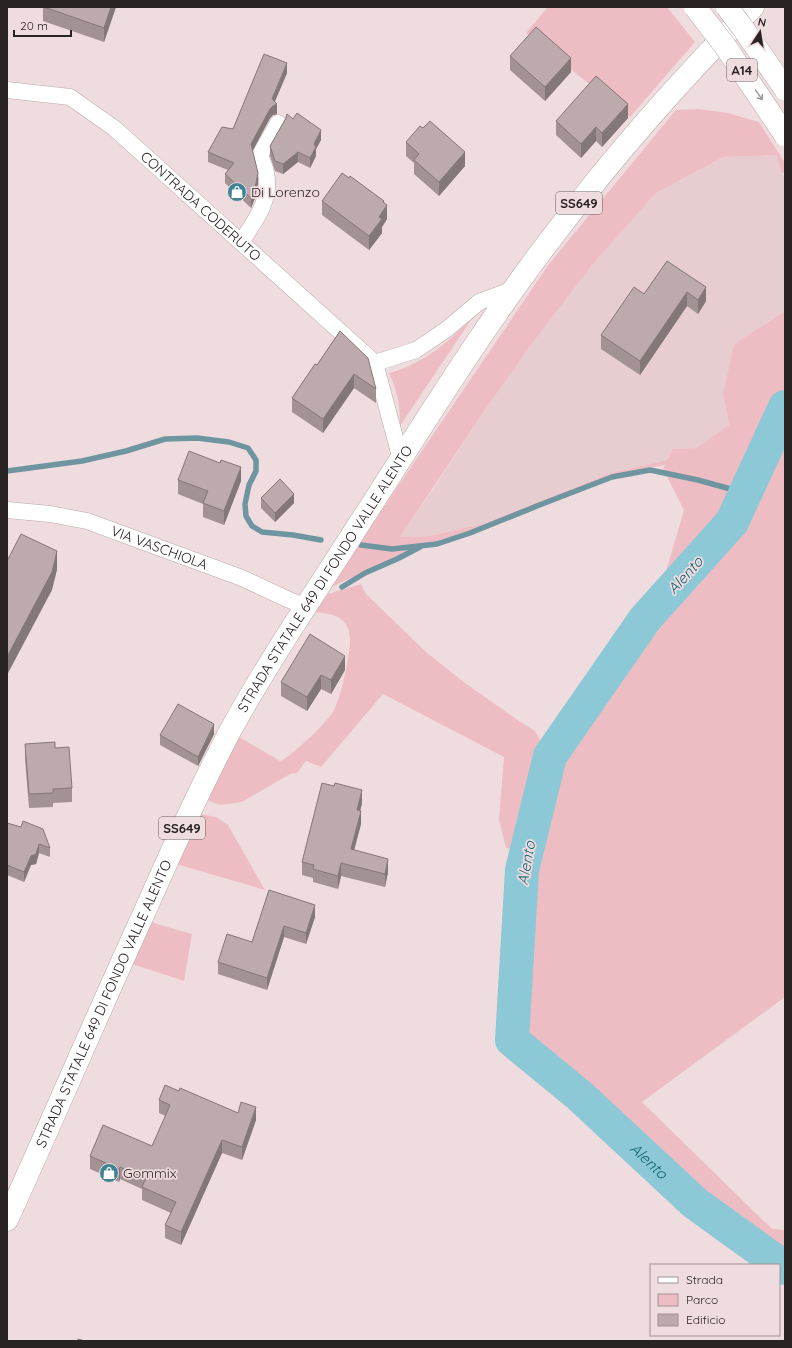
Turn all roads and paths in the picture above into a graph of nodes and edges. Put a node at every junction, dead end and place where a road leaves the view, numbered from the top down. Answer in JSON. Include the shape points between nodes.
{"nodes":[{"id":1,"x":695,"y":7,"type":"edge"},
{"id":2,"x":727,"y":7,"type":"edge"},
{"id":3,"x":753,"y":7,"type":"edge"},
{"id":4,"x":785,"y":89,"type":"edge"},
{"id":5,"x":7,"y":90,"type":"edge"},
{"id":6,"x":278,"y":123,"type":"dead end"},
{"id":7,"x":785,"y":135,"type":"edge"},
{"id":8,"x":240,"y":242,"type":"junction"},
{"id":9,"x":514,"y":289,"type":"junction"},
{"id":10,"x":375,"y":363,"type":"junction"},
{"id":11,"x":401,"y":460,"type":"junction"},
{"id":12,"x":7,"y":510,"type":"edge"},
{"id":13,"x":306,"y":607,"type":"junction"},
{"id":14,"x":7,"y":1220,"type":"edge"}],
"edges":[{"from":1,"to":7,"type":"main road","number":"A14","one_way":true,"bridge":true,"via":[[725,46]]},
{"from":2,"to":4,"type":"main road","number":"A14","bridge":true},
{"from":3,"to":9,"type":"main road","name":"STRADA STATALE 649 DI FONDO VALLE ALENTO","number":"SS649","via":[[705,55],[603,173]]},
{"from":5,"to":8,"type":"street","name":"CONTRADA CODERUTO","via":[[70,97],[114,128]]},
{"from":6,"to":8,"type":"street","via":[[260,155],[267,185],[264,205]]},
{"from":8,"to":10,"type":"street","name":"CONTRADA CODERUTO"},
{"from":9,"to":10,"type":"street","via":[[479,302],[447,329],[416,350]]},
{"from":9,"to":11,"type":"main road","name":"STRADA STATALE 649 DI FONDO VALLE ALENTO","number":"SS649"},
{"from":10,"to":11,"type":"street"},
{"from":11,"to":13,"type":"main road","name":"STRADA STATALE 649 DI FONDO VALLE ALENTO","number":"SS649"},
{"from":12,"to":13,"type":"street","name":"VIA VASCHIOLA","via":[[87,521],[242,578]]},
{"from":13,"to":14,"type":"main road","name":"STRADA STATALE 649 DI FONDO VALLE ALENTO","number":"SS649","via":[[228,735],[194,803]]}]}
